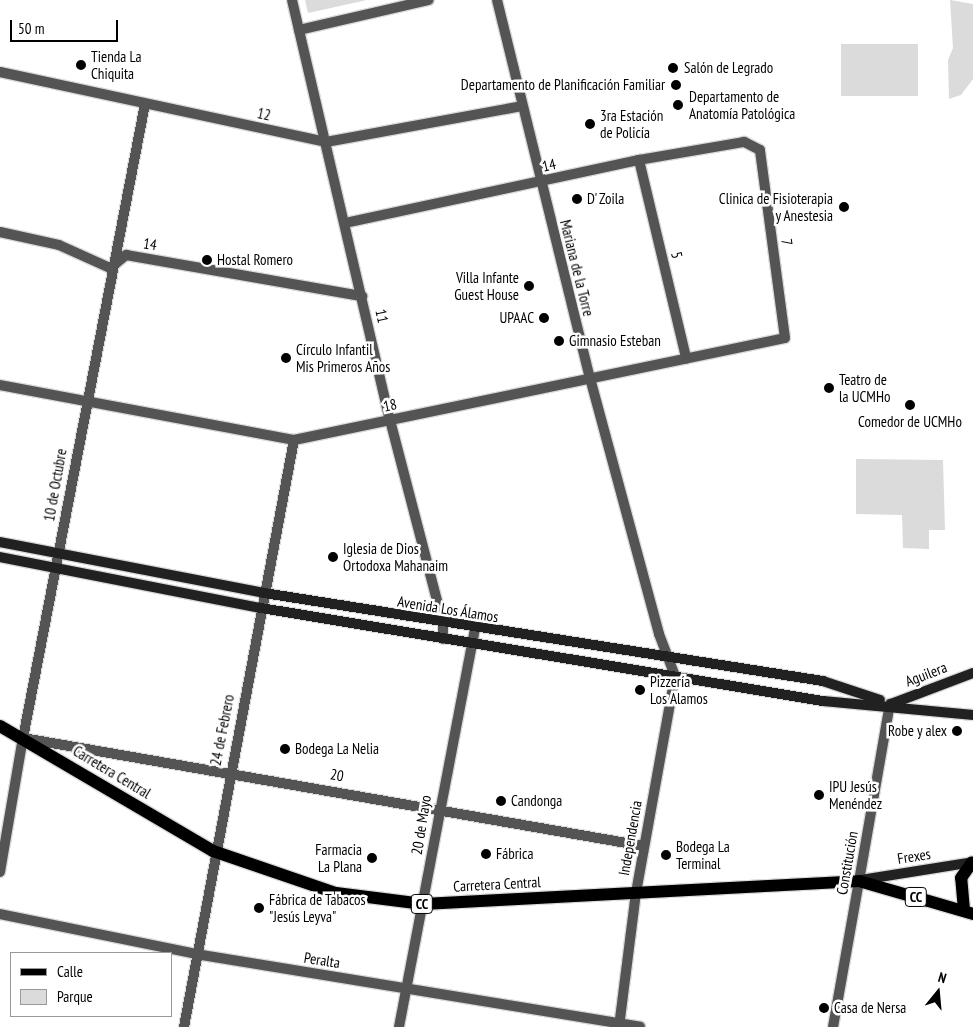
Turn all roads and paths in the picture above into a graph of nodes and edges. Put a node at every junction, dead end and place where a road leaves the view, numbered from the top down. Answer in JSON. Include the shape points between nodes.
{"nodes":[{"id":1,"x":292,"y":0,"type":"edge"},
{"id":2,"x":429,"y":0,"type":"edge"},
{"id":3,"x":497,"y":0,"type":"edge"},
{"id":4,"x":299,"y":30,"type":"junction"},
{"id":5,"x":0,"y":72,"type":"edge"},
{"id":6,"x":145,"y":104,"type":"junction"},
{"id":7,"x":522,"y":106,"type":"junction"},
{"id":8,"x":326,"y":142,"type":"junction"},
{"id":9,"x":760,"y":150,"type":"joint"},
{"id":10,"x":639,"y":160,"type":"junction"},
{"id":11,"x":539,"y":183,"type":"junction"},
{"id":12,"x":345,"y":223,"type":"junction"},
{"id":13,"x":0,"y":232,"type":"edge"},
{"id":14,"x":110,"y":268,"type":"junction"},
{"id":15,"x":362,"y":296,"type":"junction"},
{"id":16,"x":785,"y":338,"type":"joint"},
{"id":17,"x":686,"y":358,"type":"junction"},
{"id":18,"x":590,"y":378,"type":"junction"},
{"id":19,"x":0,"y":385,"type":"edge"},
{"id":20,"x":86,"y":401,"type":"junction"},
{"id":21,"x":390,"y":420,"type":"junction"},
{"id":22,"x":294,"y":440,"type":"junction"},
{"id":23,"x":0,"y":542,"type":"edge"},
{"id":24,"x":58,"y":553,"type":"junction"},
{"id":25,"x":0,"y":557,"type":"edge"},
{"id":26,"x":55,"y":568,"type":"junction"},
{"id":27,"x":264,"y":593,"type":"junction"},
{"id":28,"x":261,"y":608,"type":"junction"},
{"id":29,"x":444,"y":624,"type":"junction"},
{"id":30,"x":475,"y":628,"type":"junction"},
{"id":31,"x":443,"y":639,"type":"junction"},
{"id":32,"x":472,"y":644,"type":"junction"},
{"id":33,"x":667,"y":656,"type":"junction"},
{"id":34,"x":973,"y":673,"type":"edge"},
{"id":35,"x":675,"y":676,"type":"junction"},
{"id":36,"x":890,"y":704,"type":"junction"},
{"id":37,"x":973,"y":715,"type":"edge"},
{"id":38,"x":0,"y":726,"type":"edge"},
{"id":39,"x":23,"y":738,"type":"junction"},
{"id":40,"x":230,"y":771,"type":"junction"},
{"id":41,"x":438,"y":809,"type":"junction"},
{"id":42,"x":644,"y":846,"type":"junction"},
{"id":43,"x":213,"y":851,"type":"junction"},
{"id":44,"x":972,"y":862,"type":"edge"},
{"id":45,"x":0,"y":872,"type":"edge"},
{"id":46,"x":859,"y":881,"type":"junction"},
{"id":47,"x":636,"y":893,"type":"junction"},
{"id":48,"x":423,"y":904,"type":"junction"},
{"id":49,"x":968,"y":912,"type":"edge"},
{"id":50,"x":0,"y":914,"type":"edge"},
{"id":51,"x":196,"y":954,"type":"junction"},
{"id":52,"x":407,"y":989,"type":"junction"},
{"id":53,"x":619,"y":1025,"type":"edge"},
{"id":54,"x":184,"y":1027,"type":"edge"},
{"id":55,"x":400,"y":1027,"type":"edge"},
{"id":56,"x":640,"y":1027,"type":"edge"},
{"id":57,"x":833,"y":1027,"type":"edge"}],
"edges":[{"from":1,"to":4,"type":"street","name":"11"},
{"from":2,"to":4,"type":"street"},
{"from":3,"to":7,"type":"street","name":"Mariana de la Torre"},
{"from":4,"to":8,"type":"street","name":"11"},
{"from":5,"to":6,"type":"street","name":"12"},
{"from":6,"to":8,"type":"street","name":"12"},
{"from":6,"to":14,"type":"street","name":"10 de Octubre"},
{"from":7,"to":8,"type":"street","name":"12"},
{"from":7,"to":11,"type":"street","name":"Mariana de la Torre"},
{"from":8,"to":12,"type":"street","name":"11"},
{"from":9,"to":10,"type":"street","name":"14","via":[[744,142]]},
{"from":9,"to":16,"type":"street","name":"7"},
{"from":10,"to":11,"type":"street","name":"14"},
{"from":10,"to":17,"type":"street","name":"5"},
{"from":11,"to":12,"type":"street","name":"14"},
{"from":11,"to":18,"type":"street","name":"Mariana de la Torre"},
{"from":12,"to":15,"type":"street","name":"11"},
{"from":13,"to":14,"type":"street","via":[[59,244]]},
{"from":14,"to":15,"type":"street","name":"14","via":[[126,255]]},
{"from":14,"to":20,"type":"street","name":"10 de Octubre"},
{"from":15,"to":21,"type":"street","name":"11"},
{"from":16,"to":17,"type":"street","name":"18"},
{"from":17,"to":18,"type":"street","name":"18"},
{"from":18,"to":21,"type":"street","name":"18"},
{"from":18,"to":33,"type":"street","name":"Mariana de la Torre"},
{"from":19,"to":20,"type":"street","name":"18"},
{"from":20,"to":22,"type":"street","name":"18"},
{"from":20,"to":24,"type":"street","name":"10 de Octubre"},
{"from":21,"to":22,"type":"street","name":"18"},
{"from":21,"to":29,"type":"street","name":"11"},
{"from":22,"to":27,"type":"street","name":"24 de Febrero"},
{"from":23,"to":24,"type":"main road","name":"Avenida Los Álamos"},
{"from":24,"to":26,"type":"street","name":"10 de Octubre"},
{"from":24,"to":27,"type":"main road","name":"Avenida Los Álamos"},
{"from":25,"to":26,"type":"main road","name":"Avenida Los Álamos"},
{"from":26,"to":28,"type":"main road","name":"Avenida Los Álamos"},
{"from":26,"to":39,"type":"street","name":"10 de Octubre"},
{"from":27,"to":28,"type":"street","name":"24 de Febrero"},
{"from":27,"to":29,"type":"main road","name":"Avenida Los Álamos"},
{"from":28,"to":31,"type":"main road","name":"Avenida Los Álamos"},
{"from":28,"to":40,"type":"street","name":"24 de Febrero"},
{"from":29,"to":30,"type":"main road","name":"Avenida Los Álamos"},
{"from":29,"to":31,"type":"street","name":"11"},
{"from":30,"to":32,"type":"street","name":"20 de Mayo"},
{"from":30,"to":33,"type":"main road","name":"Avenida Los Álamos"},
{"from":31,"to":32,"type":"main road","name":"Avenida Los Álamos"},
{"from":32,"to":35,"type":"main road","name":"Avenida Los Álamos"},
{"from":32,"to":41,"type":"street","name":"20 de Mayo"},
{"from":33,"to":35,"type":"street"},
{"from":33,"to":36,"type":"main road","name":"Avenida Los Álamos","via":[[823,680]]},
{"from":34,"to":36,"type":"main road","name":"Aguilera"},
{"from":35,"to":36,"type":"main road","name":"Avenida Los Álamos","via":[[823,701]]},
{"from":35,"to":42,"type":"street","name":"Independencia"},
{"from":36,"to":37,"type":"main road","name":"Avenida Los Álamos"},
{"from":36,"to":46,"type":"street","name":"Constitución"},
{"from":38,"to":39,"type":"main road","name":"Carretera Central","number":"CC"},
{"from":39,"to":40,"type":"street","name":"20"},
{"from":39,"to":43,"type":"main road","name":"Carretera Central","number":"CC"},
{"from":39,"to":45,"type":"street","name":"10 de Octubre"},
{"from":40,"to":41,"type":"street","name":"20"},
{"from":40,"to":43,"type":"street","name":"24 de Febrero"},
{"from":41,"to":42,"type":"street","name":"20"},
{"from":41,"to":48,"type":"street","name":"20 de Mayo"},
{"from":42,"to":47,"type":"street","name":"Independencia"},
{"from":43,"to":48,"type":"main road","name":"Carretera Central","number":"CC","via":[[336,893]]},
{"from":43,"to":51,"type":"street","name":"24 de Febrero"},
{"from":44,"to":46,"type":"main road","name":"Frexes"},
{"from":44,"to":49,"type":"main road","via":[[961,878]]},
{"from":46,"to":47,"type":"main road","name":"Carretera Central","number":"CC"},
{"from":46,"to":49,"type":"main road","name":"Carretera Central","number":"CC"},
{"from":46,"to":57,"type":"street","name":"Constitución"},
{"from":47,"to":48,"type":"main road","name":"Carretera Central","number":"CC"},
{"from":47,"to":53,"type":"street","name":"Independencia"},
{"from":48,"to":52,"type":"street","name":"20 de Mayo"},
{"from":50,"to":51,"type":"street","name":"Peralta"},
{"from":51,"to":52,"type":"street","name":"Peralta"},
{"from":51,"to":54,"type":"street","name":"24 de Febrero"},
{"from":52,"to":53,"type":"street","name":"Peralta"},
{"from":52,"to":55,"type":"street","name":"20 de Mayo"},
{"from":53,"to":56,"type":"street","name":"Peralta"}]}
